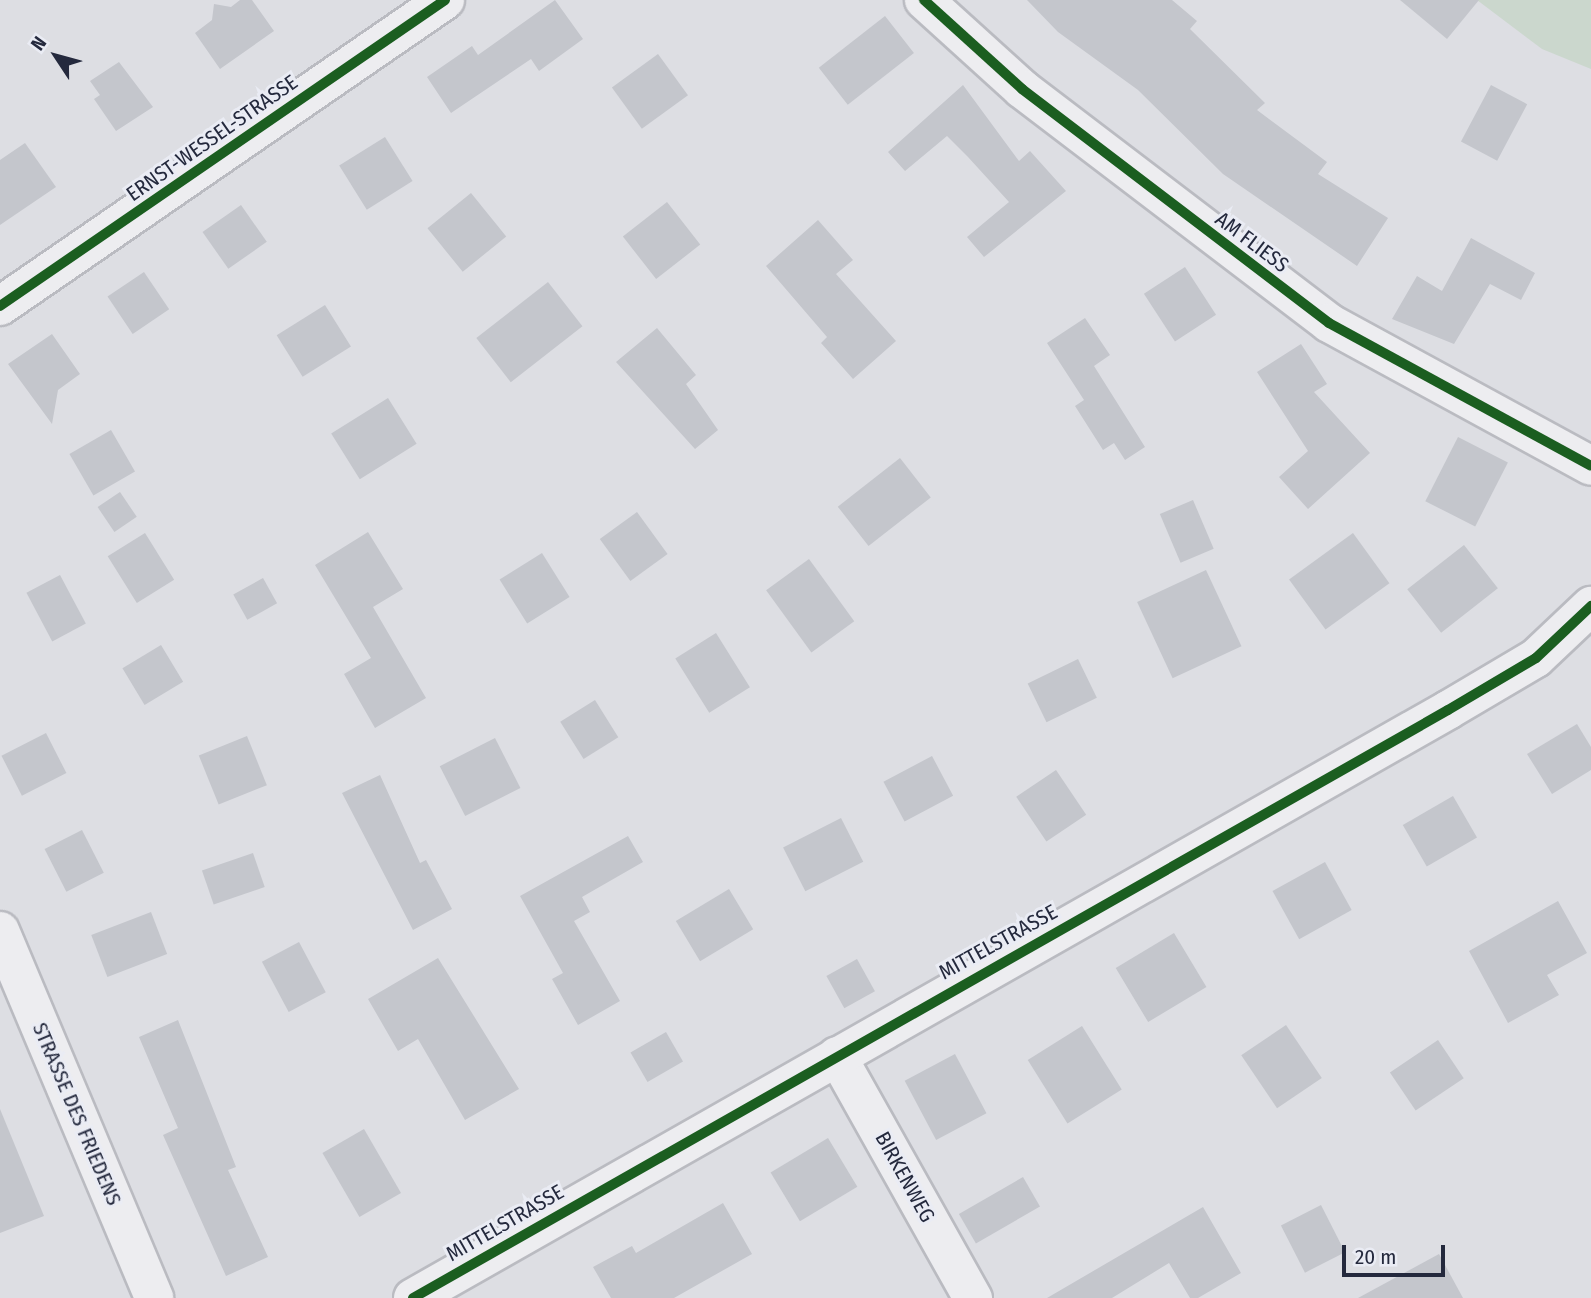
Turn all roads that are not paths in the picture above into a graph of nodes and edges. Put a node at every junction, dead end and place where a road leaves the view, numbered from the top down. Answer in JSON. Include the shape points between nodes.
{"nodes":[{"id":1,"x":445,"y":0,"type":"edge"},
{"id":2,"x":924,"y":0,"type":"edge"},
{"id":3,"x":0,"y":306,"type":"edge"},
{"id":4,"x":1591,"y":466,"type":"edge"},
{"id":5,"x":1591,"y":606,"type":"edge"},
{"id":6,"x":0,"y":931,"type":"edge"},
{"id":7,"x":837,"y":1056,"type":"junction"},
{"id":8,"x":154,"y":1298,"type":"edge"},
{"id":9,"x":413,"y":1298,"type":"edge"},
{"id":10,"x":973,"y":1298,"type":"edge"}],
"edges":[{"from":1,"to":3,"type":"street","name":"ERNST-WESSEL-STRASSE"},
{"from":2,"to":4,"type":"street","name":"AM FLIESS","via":[[1022,89],[1329,323]]},
{"from":5,"to":7,"type":"street","name":"MITTELSTRASSE","via":[[1536,658]]},
{"from":6,"to":8,"type":"street","name":"STRASSE DES FRIEDENS"},
{"from":7,"to":9,"type":"street","name":"MITTELSTRASSE"},
{"from":7,"to":10,"type":"street","name":"BIRKENWEG"}]}
